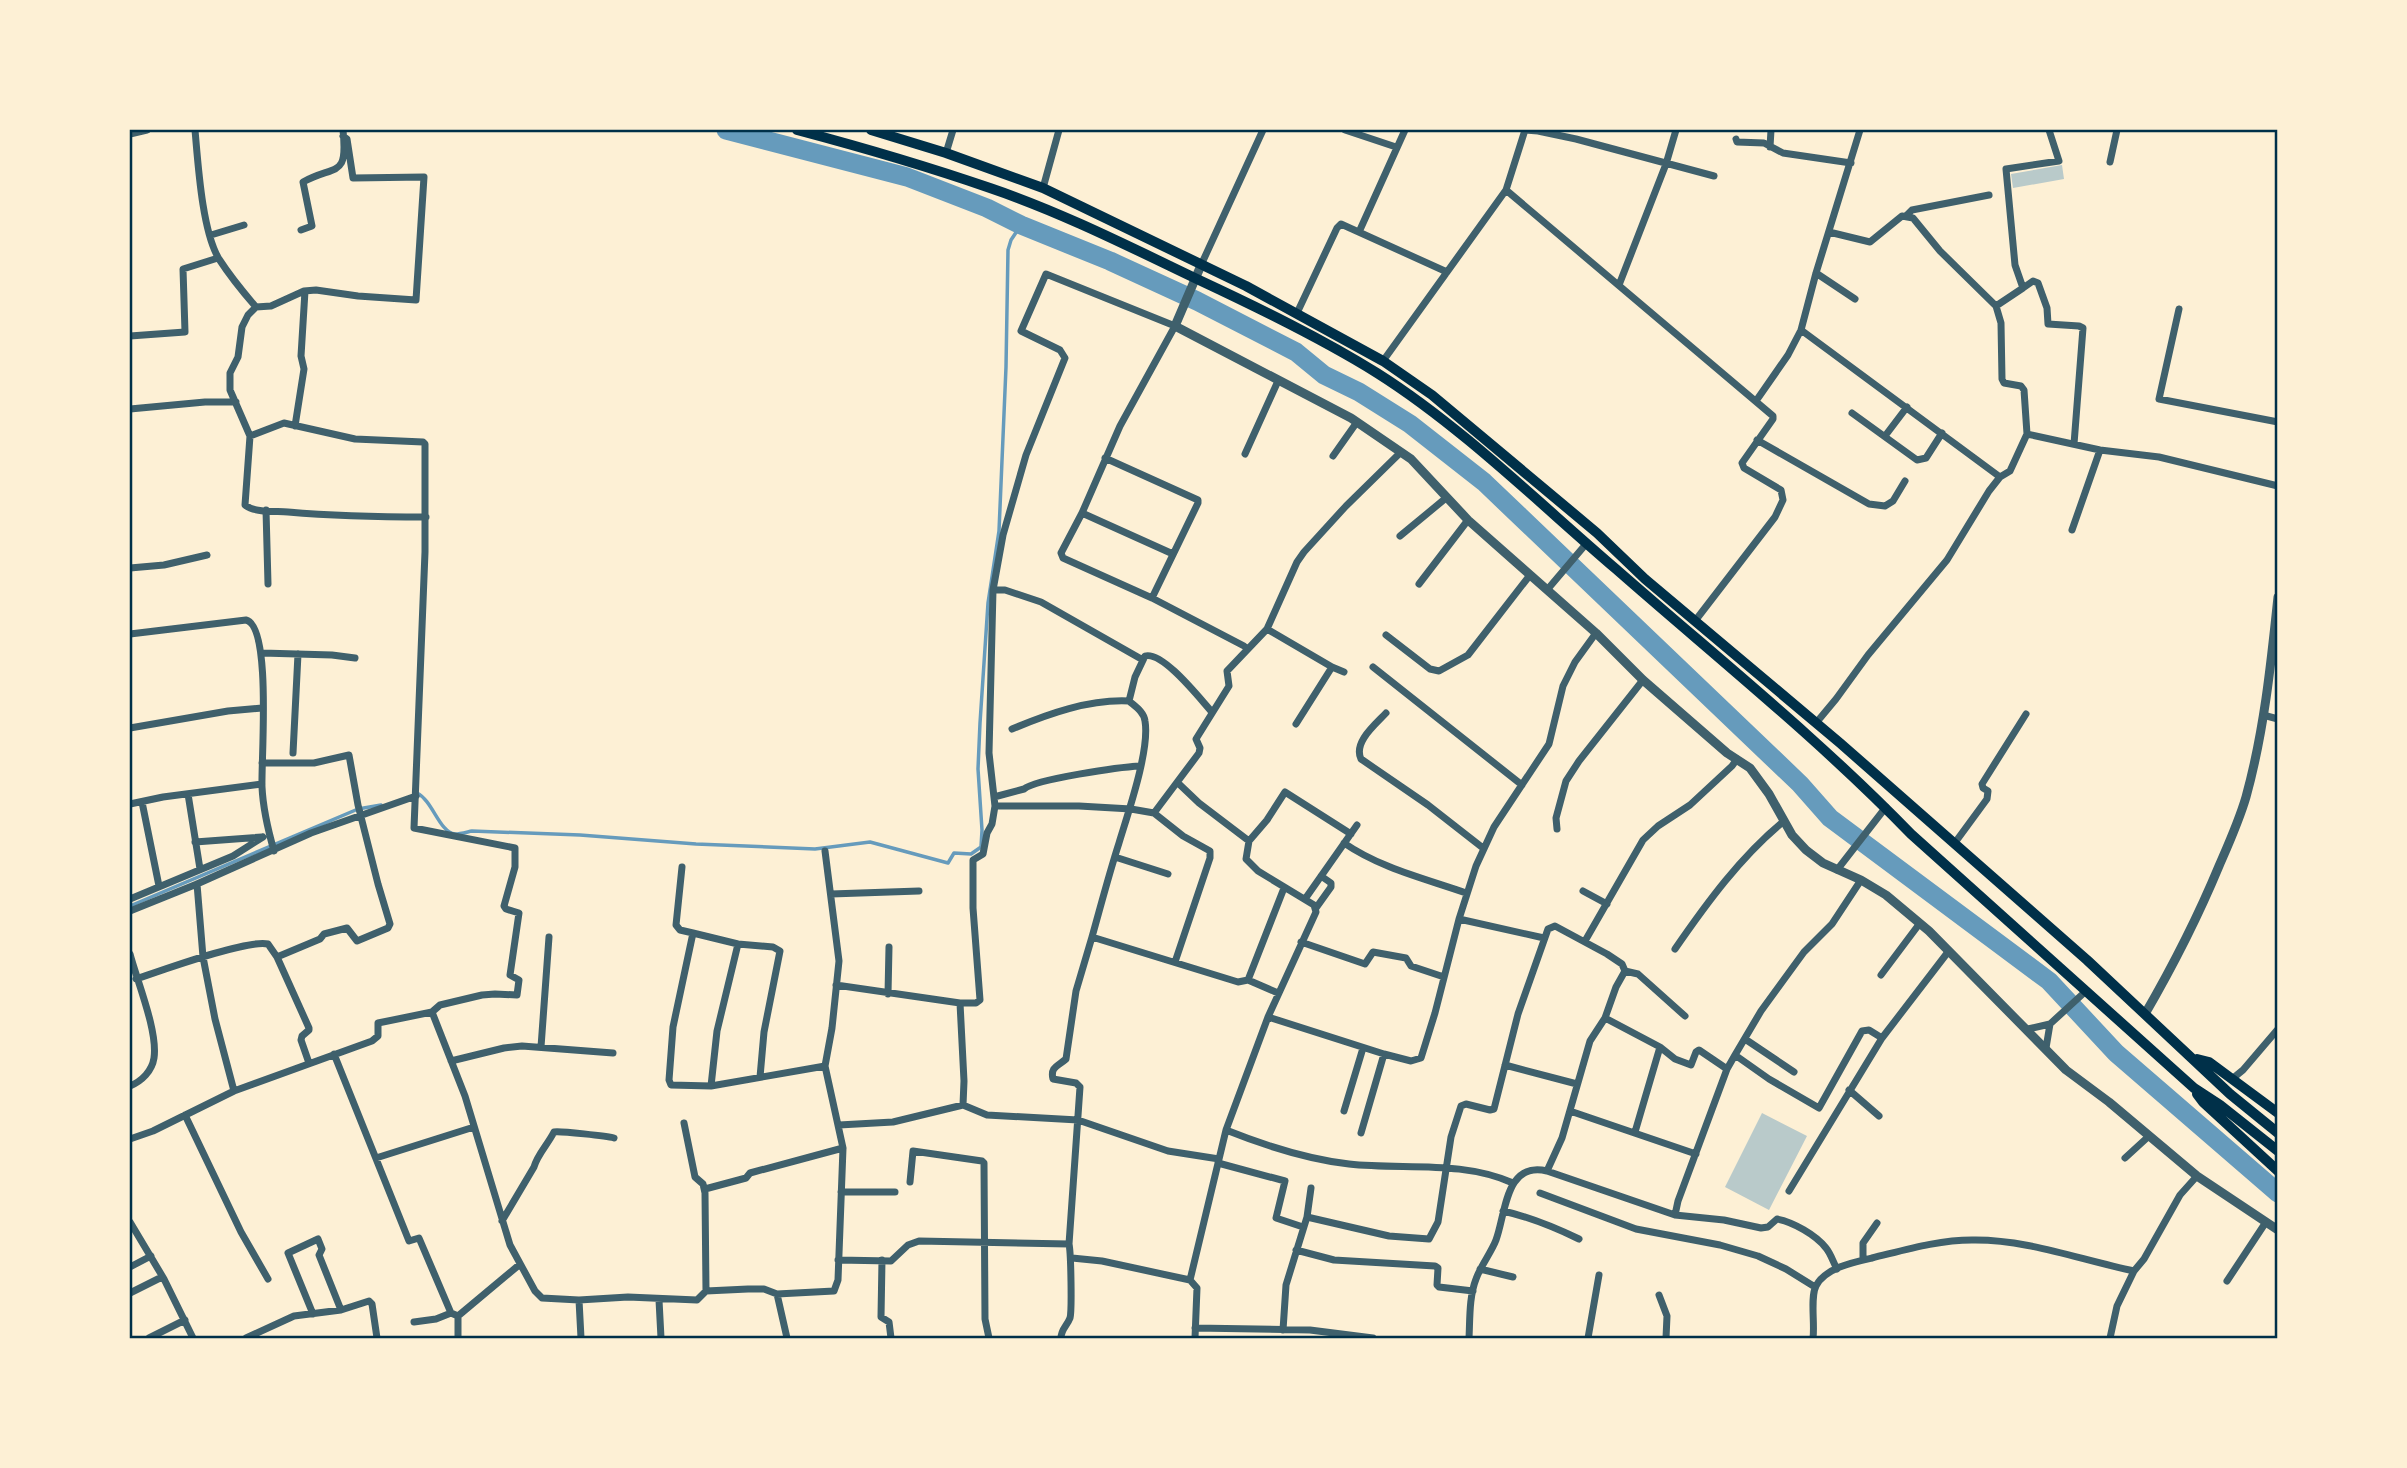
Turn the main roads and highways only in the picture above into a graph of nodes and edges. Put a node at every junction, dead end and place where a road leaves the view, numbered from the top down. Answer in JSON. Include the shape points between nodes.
{"nodes":[{"id":1,"x":797,"y":130,"type":"edge"},
{"id":2,"x":871,"y":130,"type":"edge"},
{"id":3,"x":1419,"y":385,"type":"junction"},
{"id":4,"x":1411,"y":397,"type":"junction"},
{"id":5,"x":2194,"y":1058,"type":"junction"},
{"id":6,"x":2193,"y":1088,"type":"junction"},
{"id":7,"x":2277,"y":1113,"type":"edge"},
{"id":8,"x":2277,"y":1133,"type":"edge"},
{"id":9,"x":2277,"y":1151,"type":"edge"},
{"id":10,"x":2277,"y":1171,"type":"edge"}],
"edges":[{"from":1,"to":4,"type":"highway","via":[[989,188],[1139,251],[1353,360]]},
{"from":2,"to":3,"type":"highway","via":[[1043,188],[1202,263],[1383,360]]},
{"from":3,"to":4,"type":"highway"},
{"from":3,"to":5,"type":"highway","via":[[1588,525]]},
{"from":4,"to":6,"type":"highway","via":[[1886,807]]},
{"from":5,"to":7,"type":"highway","via":[[2209,1062]]},
{"from":5,"to":8,"type":"highway"},
{"from":6,"to":9,"type":"highway"},
{"from":6,"to":10,"type":"highway"}]}
